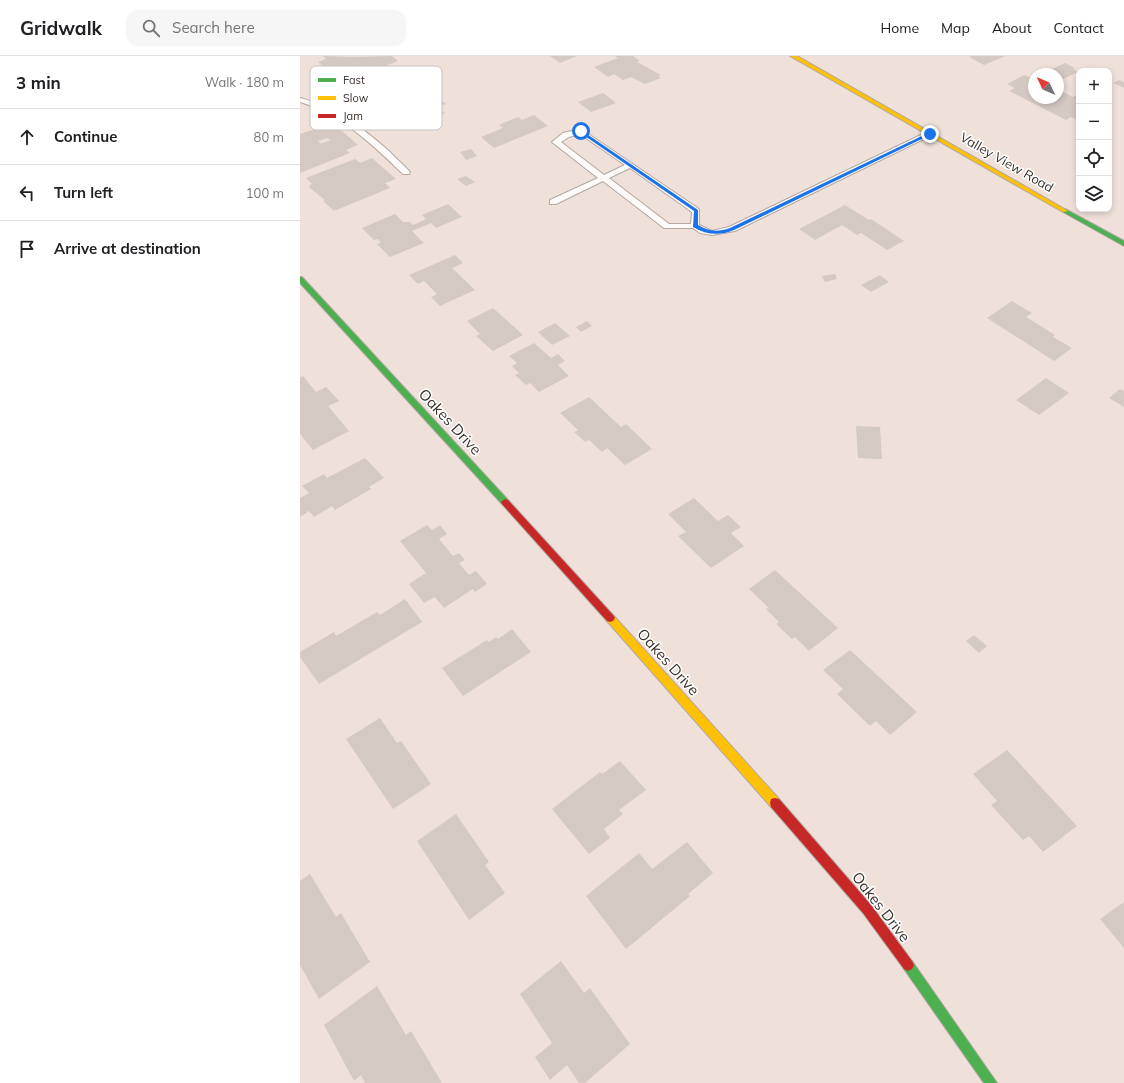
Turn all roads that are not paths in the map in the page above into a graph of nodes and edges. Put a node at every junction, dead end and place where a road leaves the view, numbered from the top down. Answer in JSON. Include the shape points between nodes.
{"nodes":[{"id":1,"x":793,"y":56,"type":"edge"},
{"id":2,"x":300,"y":100,"type":"edge"},
{"id":3,"x":310,"y":103,"type":"edge"},
{"id":4,"x":359,"y":130,"type":"edge"},
{"id":5,"x":930,"y":134,"type":"junction"},
{"id":6,"x":632,"y":165,"type":"junction"},
{"id":7,"x":406,"y":172,"type":"dead end"},
{"id":8,"x":604,"y":178,"type":"junction"},
{"id":9,"x":553,"y":202,"type":"dead end"},
{"id":10,"x":695,"y":226,"type":"junction"},
{"id":11,"x":1124,"y":244,"type":"edge"},
{"id":12,"x":300,"y":279,"type":"edge"},
{"id":13,"x":991,"y":1083,"type":"edge"}],
"edges":[{"from":1,"to":5,"type":"street","name":"Valley View Road"},
{"from":2,"to":3,"type":"lane"},
{"from":4,"to":7,"type":"lane"},
{"from":5,"to":10,"type":"lane","via":[[727,231],[712,233]]},
{"from":5,"to":11,"type":"street","name":"Valley View Road"},
{"from":6,"to":8,"type":"lane"},
{"from":6,"to":8,"type":"lane","via":[[581,131],[566,134],[556,142]]},
{"from":6,"to":10,"type":"lane","via":[[696,211]]},
{"from":8,"to":9,"type":"lane"},
{"from":8,"to":10,"type":"lane","via":[[668,226]]},
{"from":12,"to":13,"type":"street","name":"Oakes Drive","via":[[567,570],[822,856],[897,949]]}]}
